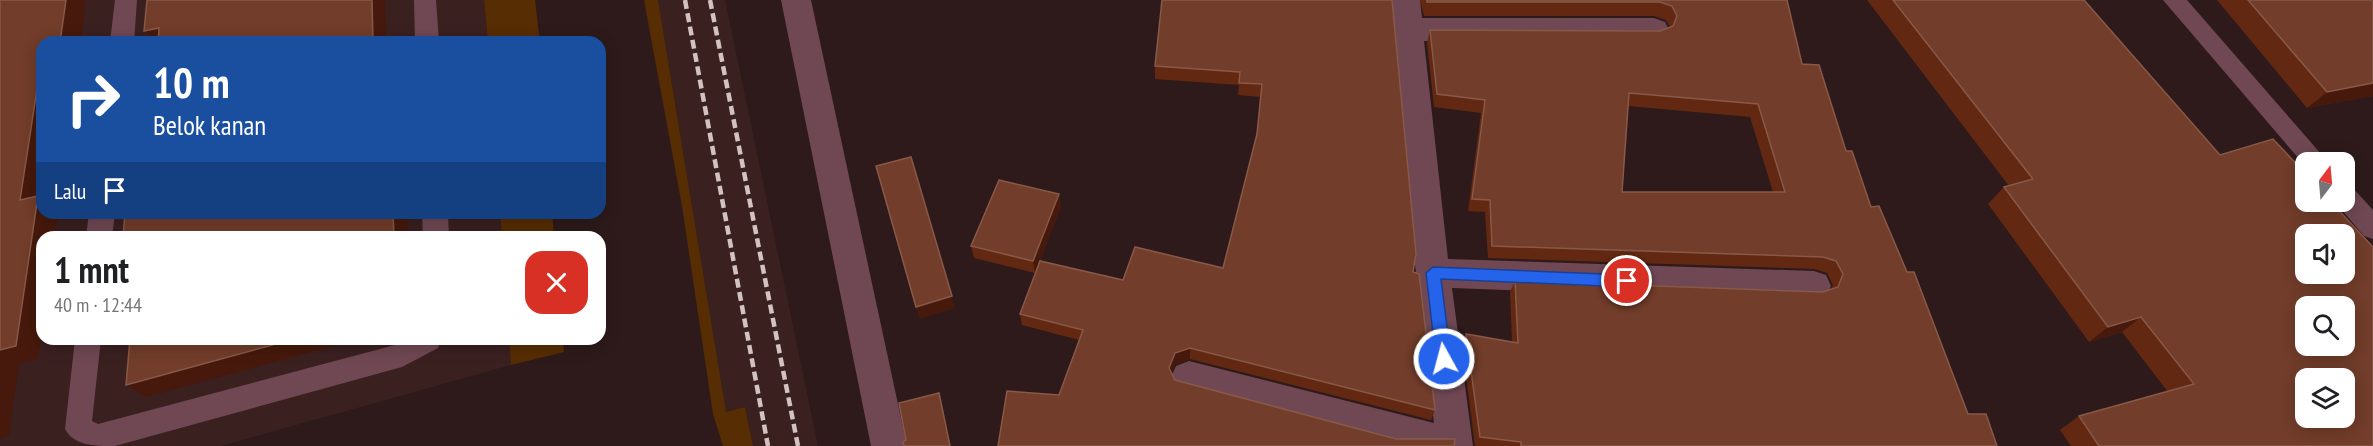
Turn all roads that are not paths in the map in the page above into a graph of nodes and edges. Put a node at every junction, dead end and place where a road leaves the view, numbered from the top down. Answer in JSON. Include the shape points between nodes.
{"nodes":[{"id":1,"x":126,"y":0,"type":"edge"},
{"id":2,"x":425,"y":0,"type":"edge"},
{"id":3,"x":796,"y":0,"type":"edge"},
{"id":4,"x":2174,"y":0,"type":"edge"},
{"id":5,"x":1407,"y":14,"type":"edge"},
{"id":6,"x":1654,"y":30,"type":"edge"},
{"id":7,"x":123,"y":36,"type":"edge"},
{"id":8,"x":427,"y":36,"type":"edge"},
{"id":9,"x":2307,"y":152,"type":"edge"},
{"id":10,"x":2355,"y":208,"type":"edge"},
{"id":11,"x":2373,"y":228,"type":"edge"},
{"id":12,"x":1433,"y":273,"type":"junction"},
{"id":13,"x":1814,"y":286,"type":"dead end"},
{"id":14,"x":87,"y":345,"type":"edge"},
{"id":15,"x":421,"y":345,"type":"edge"},
{"id":16,"x":1189,"y":377,"type":"dead end"},
{"id":17,"x":889,"y":446,"type":"edge"},
{"id":18,"x":1455,"y":446,"type":"edge"}],
"edges":[{"from":1,"to":7,"type":"lane"},
{"from":2,"to":8,"type":"lane"},
{"from":3,"to":17,"type":"street"},
{"from":4,"to":9,"type":"lane"},
{"from":5,"to":6,"type":"street"},
{"from":5,"to":12,"type":"street"},
{"from":10,"to":11,"type":"lane"},
{"from":12,"to":13,"type":"street"},
{"from":12,"to":18,"type":"street"},
{"from":14,"to":15,"type":"lane","via":[[78,421],[79,429],[96,438],[402,355]]},
{"from":16,"to":18,"type":"street"}]}
